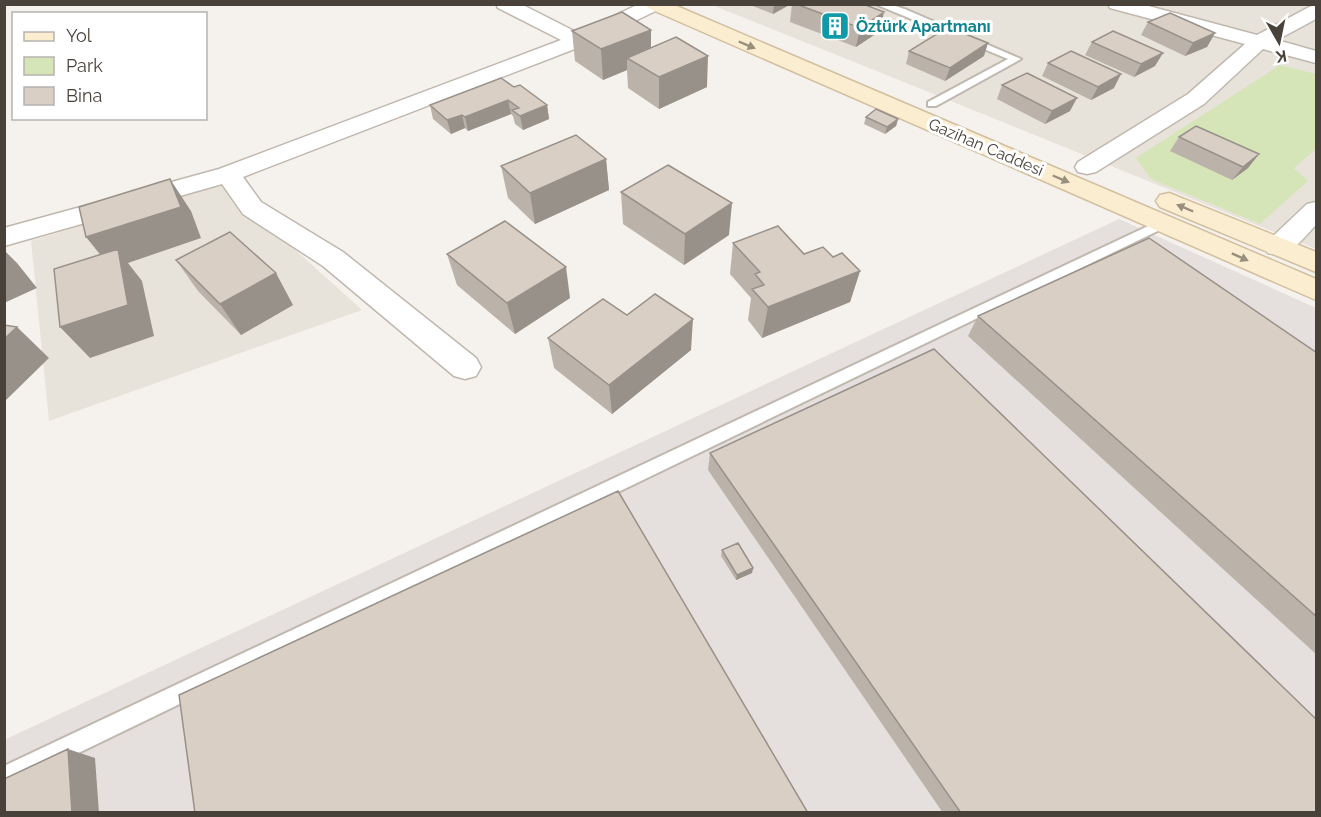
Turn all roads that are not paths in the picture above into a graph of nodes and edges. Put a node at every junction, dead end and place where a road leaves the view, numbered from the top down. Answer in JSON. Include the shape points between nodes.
{"nodes":[{"id":1,"x":505,"y":4,"type":"edge"},
{"id":2,"x":655,"y":4,"type":"edge"},
{"id":3,"x":695,"y":4,"type":"edge"},
{"id":4,"x":879,"y":4,"type":"edge"},
{"id":5,"x":1117,"y":4,"type":"edge"},
{"id":6,"x":1317,"y":11,"type":"edge"},
{"id":7,"x":578,"y":41,"type":"junction"},
{"id":8,"x":1258,"y":43,"type":"junction"},
{"id":9,"x":1317,"y":57,"type":"edge"},
{"id":10,"x":932,"y":104,"type":"junction"},
{"id":11,"x":1087,"y":167,"type":"junction"},
{"id":12,"x":228,"y":174,"type":"junction"},
{"id":13,"x":1114,"y":178,"type":"dead end"},
{"id":14,"x":1154,"y":194,"type":"dead end"},
{"id":15,"x":1317,"y":210,"type":"edge"},
{"id":16,"x":1163,"y":223,"type":"junction"},
{"id":17,"x":4,"y":237,"type":"edge"},
{"id":18,"x":1278,"y":247,"type":"junction"},
{"id":19,"x":1317,"y":263,"type":"edge"},
{"id":20,"x":1317,"y":290,"type":"edge"},
{"id":21,"x":465,"y":367,"type":"dead end"},
{"id":22,"x":4,"y":778,"type":"edge"}],
"edges":[{"from":1,"to":7,"type":"street"},
{"from":2,"to":7,"type":"street"},
{"from":2,"to":16,"type":"main road","name":"Gazihan Caddesi","one_way":true},
{"from":3,"to":10,"type":"main road","name":"Gazihan Caddesi"},
{"from":4,"to":10,"type":"lane","via":[[1016,59]]},
{"from":5,"to":8,"type":"street"},
{"from":6,"to":8,"type":"street"},
{"from":7,"to":12,"type":"street"},
{"from":8,"to":9,"type":"street"},
{"from":8,"to":11,"type":"street","via":[[1197,99]]},
{"from":10,"to":11,"type":"main road","name":"Gazihan Caddesi"},
{"from":11,"to":13,"type":"main road","name":"Gazihan Caddesi"},
{"from":12,"to":17,"type":"street"},
{"from":12,"to":21,"type":"street","via":[[252,208],[333,259]]},
{"from":18,"to":14,"type":"main road","one_way":true},
{"from":15,"to":18,"type":"street"},
{"from":16,"to":20,"type":"main road","name":"Gazihan Caddesi","one_way":true},
{"from":16,"to":22,"type":"lane"},
{"from":18,"to":19,"type":"main road"}]}
